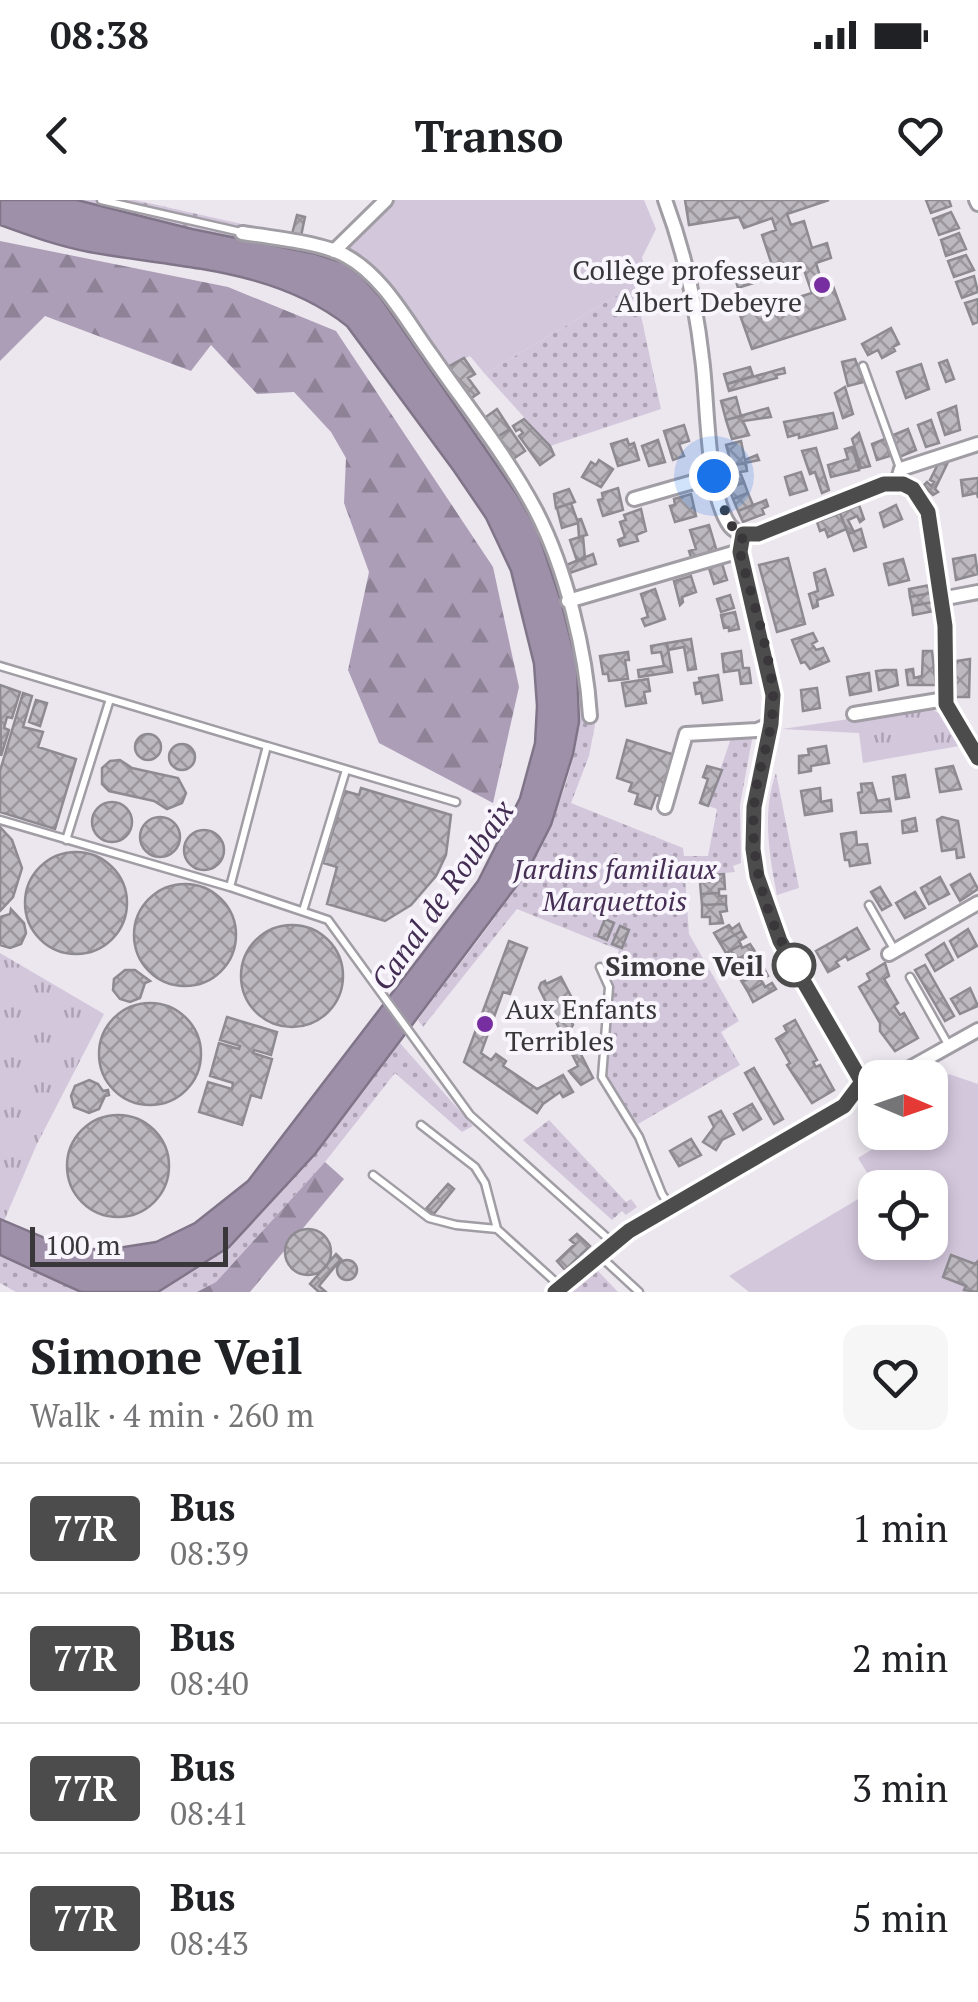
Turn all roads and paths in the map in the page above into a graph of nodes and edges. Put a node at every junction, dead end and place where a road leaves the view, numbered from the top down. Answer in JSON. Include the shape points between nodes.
{"nodes":[{"id":1,"x":101,"y":200,"type":"edge"},
{"id":2,"x":386,"y":200,"type":"edge"},
{"id":3,"x":665,"y":200,"type":"edge"},
{"id":4,"x":242,"y":233,"type":"joint"},
{"id":5,"x":334,"y":251,"type":"junction"},
{"id":6,"x":863,"y":366,"type":"dead end"},
{"id":7,"x":978,"y":444,"type":"edge"},
{"id":8,"x":714,"y":476,"type":"junction"},
{"id":9,"x":899,"y":476,"type":"junction"},
{"id":10,"x":634,"y":499,"type":"dead end"},
{"id":11,"x":743,"y":534,"type":"junction"},
{"id":12,"x":740,"y":552,"type":"junction"},
{"id":13,"x":978,"y":592,"type":"edge"},
{"id":14,"x":942,"y":599,"type":"junction"},
{"id":15,"x":568,"y":601,"type":"junction"},
{"id":16,"x":0,"y":666,"type":"edge"},
{"id":17,"x":110,"y":699,"type":"junction"},
{"id":18,"x":945,"y":699,"type":"junction"},
{"id":19,"x":854,"y":714,"type":"dead end"},
{"id":20,"x":590,"y":716,"type":"dead end"},
{"id":21,"x":771,"y":724,"type":"junction"},
{"id":22,"x":268,"y":746,"type":"junction"},
{"id":23,"x":978,"y":758,"type":"edge"},
{"id":24,"x":346,"y":770,"type":"junction"},
{"id":25,"x":456,"y":802,"type":"dead end"},
{"id":26,"x":666,"y":806,"type":"dead end"},
{"id":27,"x":0,"y":820,"type":"edge"},
{"id":28,"x":66,"y":840,"type":"junction"},
{"id":29,"x":230,"y":887,"type":"junction"},
{"id":30,"x":978,"y":904,"type":"edge"},
{"id":31,"x":869,"y":905,"type":"dead end"},
{"id":32,"x":303,"y":912,"type":"junction"},
{"id":33,"x":892,"y":952,"type":"joint"},
{"id":34,"x":600,"y":966,"type":"dead end"},
{"id":35,"x":910,"y":977,"type":"dead end"},
{"id":36,"x":978,"y":1030,"type":"edge"},
{"id":37,"x":950,"y":1047,"type":"junction"},
{"id":38,"x":926,"y":1060,"type":"edge"},
{"id":39,"x":858,"y":1063,"type":"edge"},
{"id":40,"x":858,"y":1091,"type":"edge"},
{"id":41,"x":421,"y":1125,"type":"dead end"},
{"id":42,"x":373,"y":1174,"type":"dead end"},
{"id":43,"x":670,"y":1206,"type":"junction"},
{"id":44,"x":497,"y":1229,"type":"junction"},
{"id":45,"x":613,"y":1243,"type":"junction"},
{"id":46,"x":598,"y":1254,"type":"junction"},
{"id":47,"x":558,"y":1289,"type":"edge"},
{"id":48,"x":639,"y":1292,"type":"edge"}],
"edges":[{"from":1,"to":4,"type":"lane"},
{"from":2,"to":5,"type":"street"},
{"from":3,"to":8,"type":"street","via":[[696,313]]},
{"from":4,"to":5,"type":"street"},
{"from":5,"to":15,"type":"street","via":[[388,294],[486,434],[536,511]]},
{"from":6,"to":9,"type":"lane"},
{"from":7,"to":9,"type":"street"},
{"from":8,"to":10,"type":"street"},
{"from":8,"to":11,"type":"street","via":[[729,524]]},
{"from":9,"to":11,"type":"street","via":[[758,534]]},
{"from":9,"to":14,"type":"street","via":[[925,506]]},
{"from":11,"to":12,"type":"street"},
{"from":12,"to":15,"type":"street"},
{"from":12,"to":21,"type":"street","via":[[770,678]]},
{"from":13,"to":14,"type":"street"},
{"from":14,"to":18,"type":"street"},
{"from":15,"to":20,"type":"street"},
{"from":16,"to":17,"type":"lane"},
{"from":17,"to":22,"type":"lane"},
{"from":17,"to":28,"type":"lane"},
{"from":18,"to":19,"type":"street"},
{"from":18,"to":23,"type":"street"},
{"from":21,"to":26,"type":"street","via":[[686,734]]},
{"from":21,"to":39,"type":"street","via":[[752,826],[762,897],[780,941]]},
{"from":22,"to":24,"type":"lane"},
{"from":22,"to":29,"type":"lane"},
{"from":24,"to":25,"type":"lane"},
{"from":24,"to":32,"type":"lane"},
{"from":27,"to":28,"type":"lane"},
{"from":28,"to":29,"type":"lane"},
{"from":29,"to":32,"type":"lane"},
{"from":30,"to":33,"type":"street"},
{"from":31,"to":33,"type":"lane"},
{"from":32,"to":45,"type":"lane","via":[[328,920],[470,1115]]},
{"from":34,"to":43,"type":"lane","via":[[608,986],[602,1077],[640,1137]]},
{"from":35,"to":37,"type":"lane"},
{"from":36,"to":37,"type":"street"},
{"from":37,"to":38,"type":"street"},
{"from":40,"to":43,"type":"street","via":[[844,1106]]},
{"from":41,"to":44,"type":"lane","via":[[476,1168]]},
{"from":42,"to":44,"type":"lane","via":[[428,1218]]},
{"from":43,"to":45,"type":"street"},
{"from":44,"to":47,"type":"lane"},
{"from":45,"to":46,"type":"street"},
{"from":46,"to":47,"type":"street"},
{"from":46,"to":48,"type":"lane"}]}
